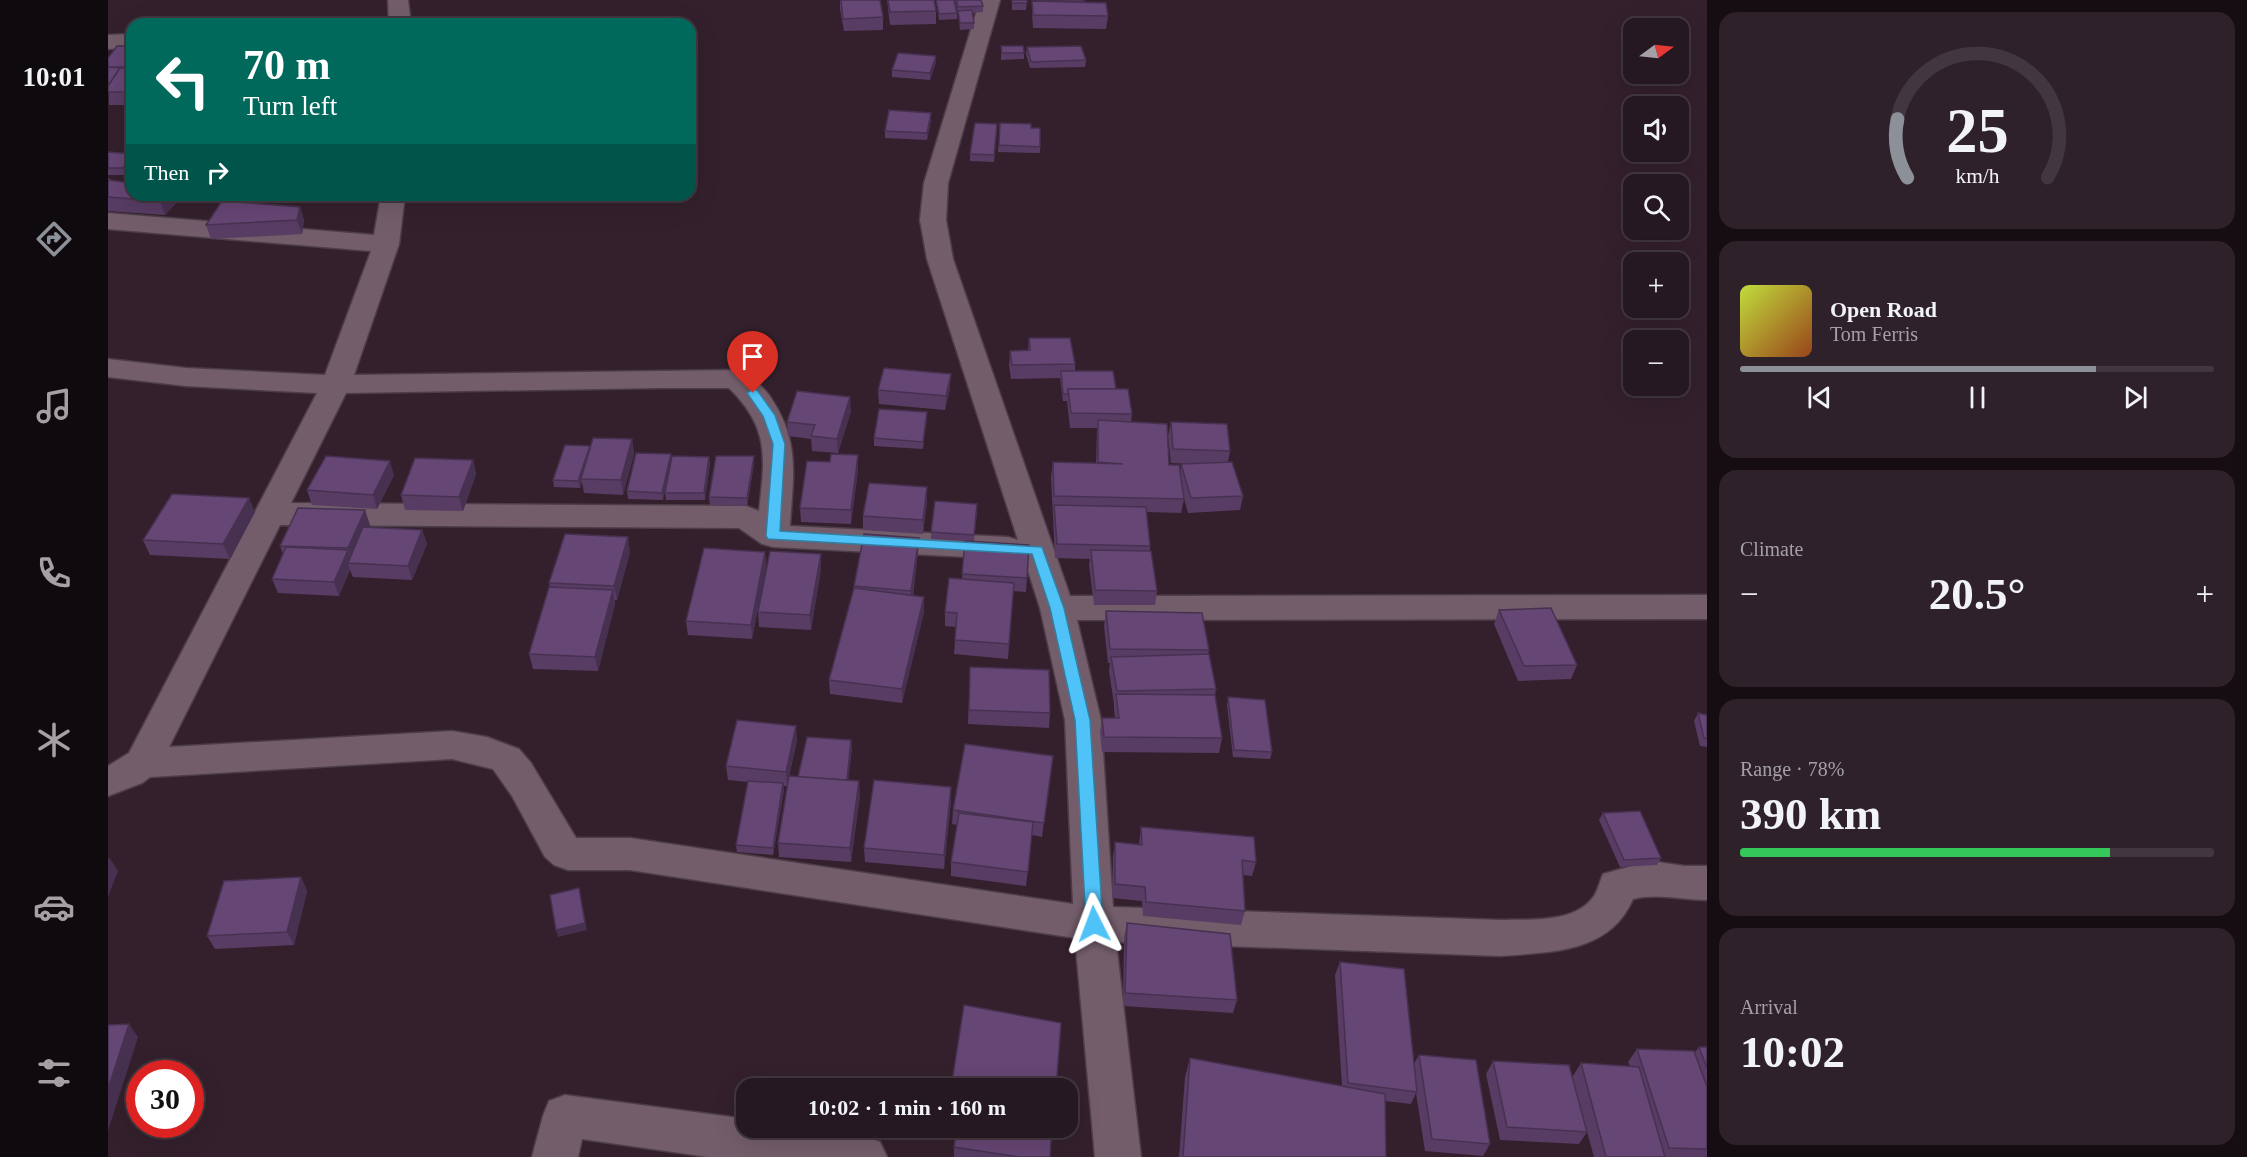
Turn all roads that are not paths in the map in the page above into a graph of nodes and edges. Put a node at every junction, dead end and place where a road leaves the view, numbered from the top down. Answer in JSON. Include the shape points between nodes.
{"nodes":[{"id":1,"x":398,"y":0,"type":"edge"},
{"id":2,"x":990,"y":0,"type":"edge"},
{"id":3,"x":400,"y":18,"type":"edge"},
{"id":4,"x":126,"y":41,"type":"edge"},
{"id":5,"x":108,"y":42,"type":"edge"},
{"id":6,"x":392,"y":201,"type":"edge"},
{"id":7,"x":108,"y":221,"type":"edge"},
{"id":8,"x":386,"y":244,"type":"junction"},
{"id":9,"x":108,"y":368,"type":"edge"},
{"id":10,"x":337,"y":384,"type":"junction"},
{"id":11,"x":269,"y":514,"type":"junction"},
{"id":12,"x":773,"y":536,"type":"junction"},
{"id":13,"x":1037,"y":550,"type":"junction"},
{"id":14,"x":1707,"y":607,"type":"edge"},
{"id":15,"x":1057,"y":608,"type":"junction"},
{"id":16,"x":142,"y":763,"type":"junction"},
{"id":17,"x":108,"y":781,"type":"edge"},
{"id":18,"x":1707,"y":883,"type":"edge"},
{"id":19,"x":1094,"y":924,"type":"junction"},
{"id":20,"x":555,"y":1157,"type":"edge"},
{"id":21,"x":864,"y":1157,"type":"edge"},
{"id":22,"x":1118,"y":1157,"type":"edge"}],
"edges":[{"from":1,"to":3,"type":"street"},
{"from":2,"to":13,"type":"street","via":[[936,183],[933,220],[940,260]]},
{"from":4,"to":5,"type":"street"},
{"from":6,"to":8,"type":"street"},
{"from":7,"to":8,"type":"street"},
{"from":8,"to":10,"type":"street"},
{"from":9,"to":10,"type":"street","via":[[167,377]]},
{"from":10,"to":11,"type":"street"},
{"from":10,"to":12,"type":"street","via":[[736,379],[753,393],[769,415],[779,444]]},
{"from":11,"to":12,"type":"street","via":[[746,517]]},
{"from":11,"to":16,"type":"street"},
{"from":12,"to":13,"type":"street"},
{"from":13,"to":15,"type":"street"},
{"from":14,"to":15,"type":"street"},
{"from":15,"to":19,"type":"street","via":[[1083,720]]},
{"from":16,"to":17,"type":"street","via":[[129,774]]},
{"from":16,"to":19,"type":"street","via":[[452,745],[506,759],[559,846],[568,854],[630,854]]},
{"from":18,"to":19,"type":"street","via":[[1650,878],[1632,882],[1617,886],[1608,908],[1580,928],[1500,938]]},
{"from":19,"to":22,"type":"street"},
{"from":20,"to":21,"type":"street","via":[[565,1116]]}]}
